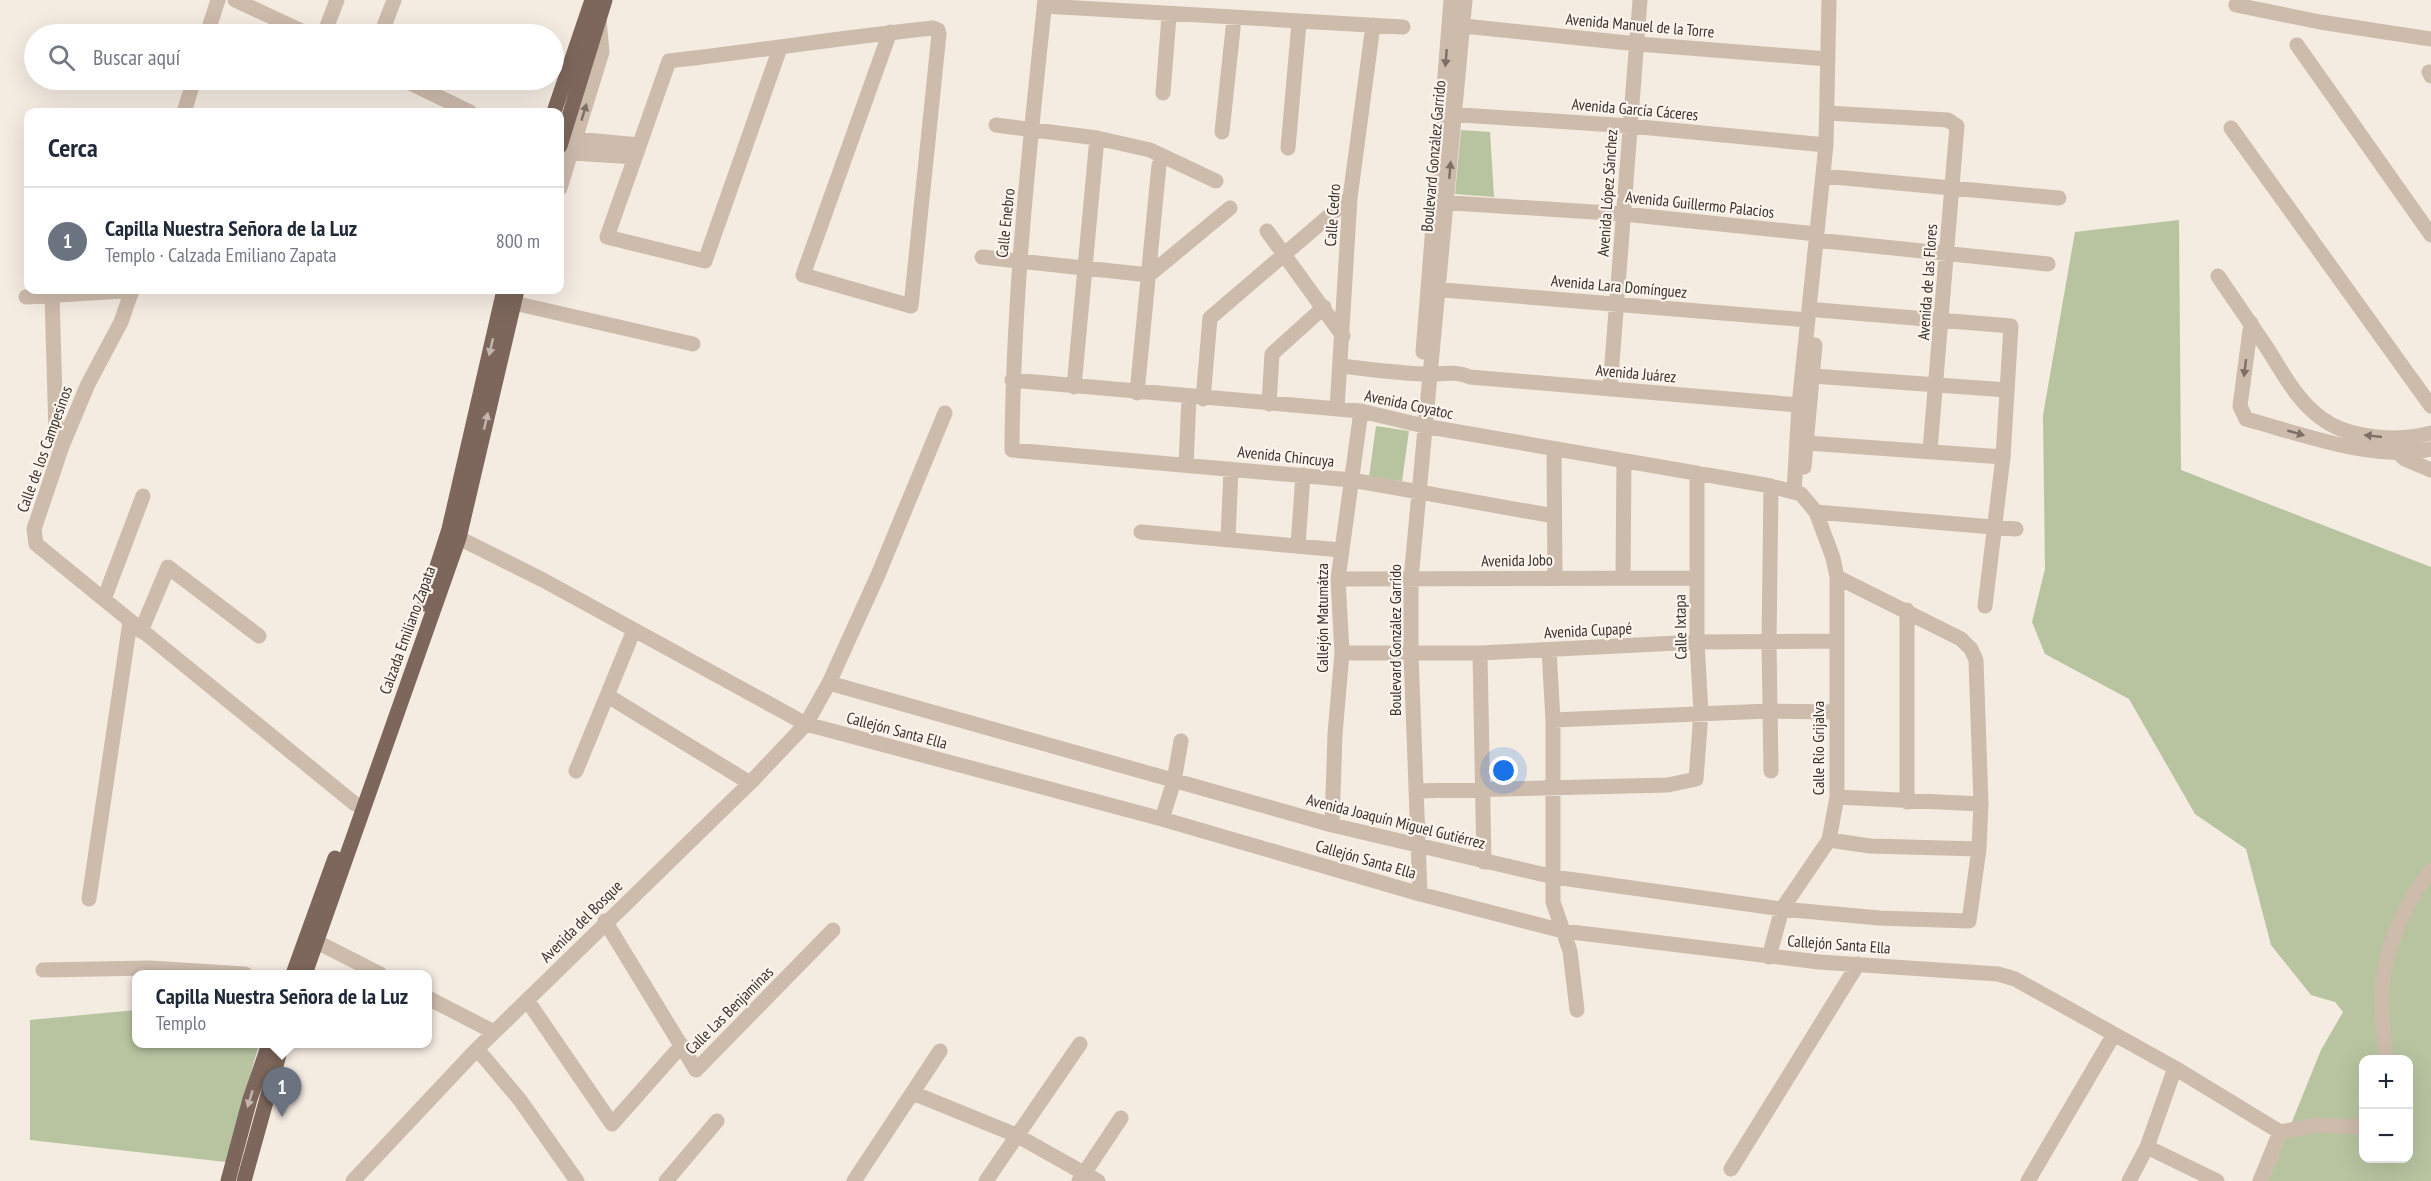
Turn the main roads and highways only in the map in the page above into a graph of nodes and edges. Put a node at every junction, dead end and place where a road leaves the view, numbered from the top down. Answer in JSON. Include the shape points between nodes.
{"nodes":[{"id":1,"x":592,"y":0,"type":"edge"},
{"id":2,"x":605,"y":0,"type":"edge"},
{"id":3,"x":564,"y":83,"type":"edge"},
{"id":4,"x":561,"y":90,"type":"edge"},
{"id":5,"x":555,"y":108,"type":"edge"},
{"id":6,"x":569,"y":146,"type":"edge"},
{"id":7,"x":503,"y":294,"type":"edge"},
{"id":8,"x":516,"y":296,"type":"edge"},
{"id":9,"x":439,"y":579,"type":"junction"},
{"id":10,"x":350,"y":831,"type":"junction"},
{"id":11,"x":295,"y":970,"type":"edge"},
{"id":12,"x":307,"y":970,"type":"edge"},
{"id":13,"x":268,"y":1048,"type":"edge"},
{"id":14,"x":281,"y":1048,"type":"edge"},
{"id":15,"x":228,"y":1181,"type":"edge"},
{"id":16,"x":244,"y":1181,"type":"edge"}],
"edges":[{"from":1,"to":3,"type":"main road"},
{"from":6,"to":2,"type":"main road","one_way":true},
{"from":4,"to":5,"type":"main road"},
{"from":7,"to":9,"type":"main road","name":"Calzada Emiliano Zapata","one_way":true},
{"from":9,"to":8,"type":"main road","name":"Calzada Emiliano Zapata","one_way":true,"via":[[459,538]]},
{"from":9,"to":10,"type":"main road","name":"Calzada Emiliano Zapata"},
{"from":9,"to":10,"type":"main road","name":"Calzada Emiliano Zapata","via":[[355,804]]},
{"from":10,"to":11,"type":"main road","name":"Calzada Emiliano Zapata"},
{"from":10,"to":12,"type":"main road","name":"Calzada Emiliano Zapata"},
{"from":13,"to":15,"type":"main road","one_way":true},
{"from":14,"to":16,"type":"main road"}]}
